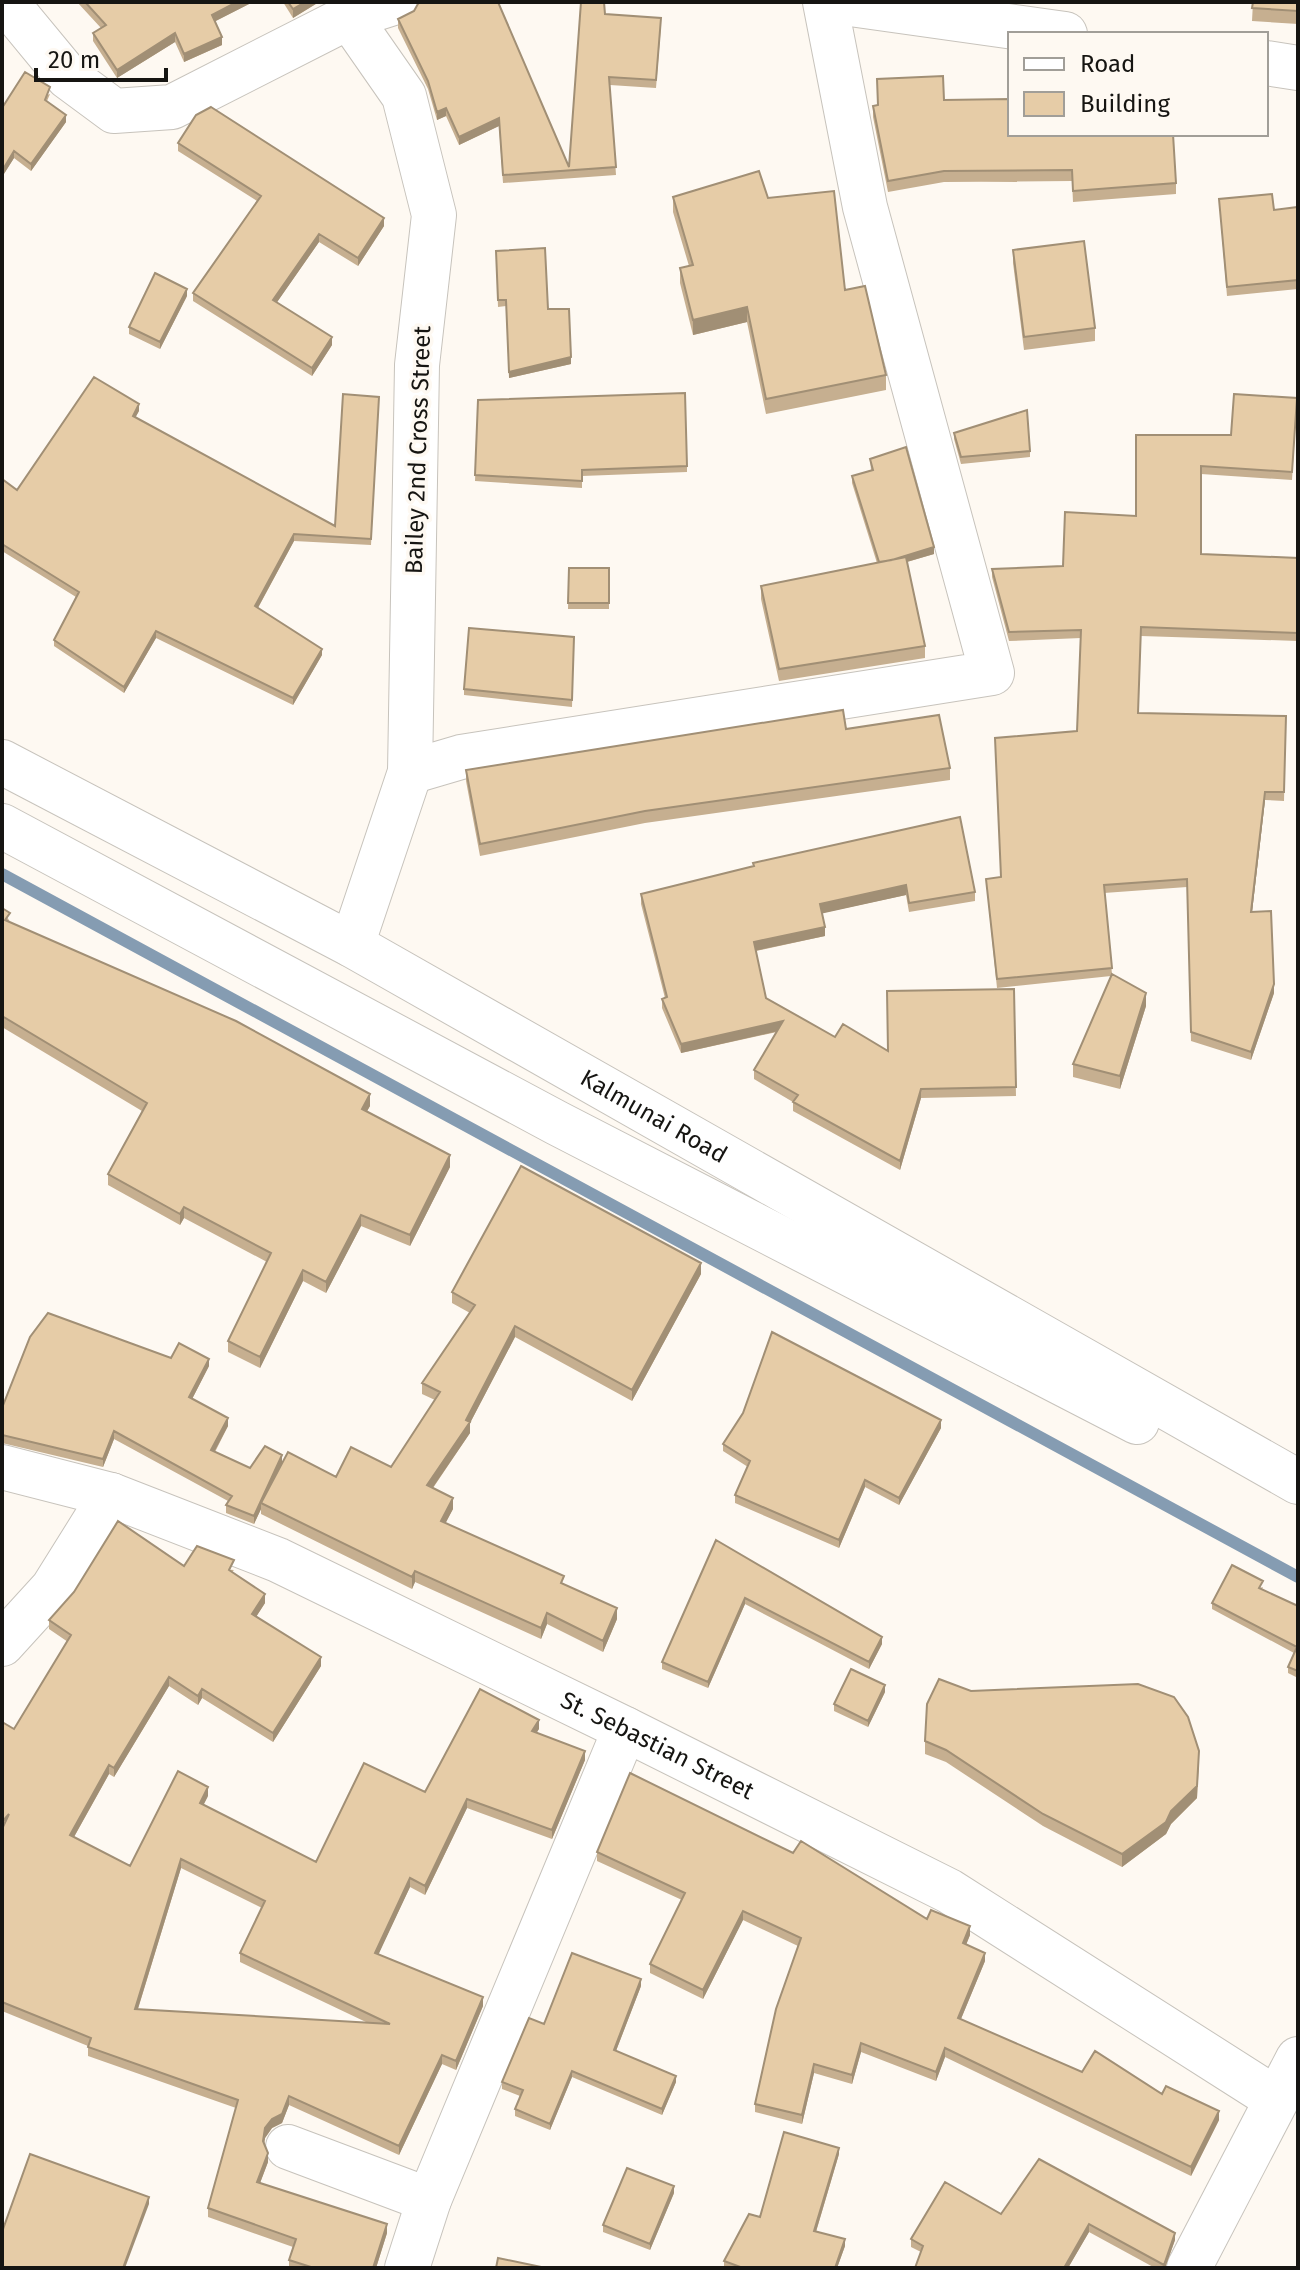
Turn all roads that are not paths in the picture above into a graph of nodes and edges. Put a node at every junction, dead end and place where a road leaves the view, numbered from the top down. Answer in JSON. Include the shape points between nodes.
{"nodes":[{"id":1,"x":6,"y":2,"type":"edge"},
{"id":2,"x":396,"y":2,"type":"edge"},
{"id":3,"x":825,"y":2,"type":"edge"},
{"id":4,"x":836,"y":2,"type":"edge"},
{"id":5,"x":349,"y":17,"type":"junction"},
{"id":6,"x":1051,"y":32,"type":"edge"},
{"id":7,"x":1268,"y":63,"type":"edge"},
{"id":8,"x":1298,"y":68,"type":"edge"},
{"id":9,"x":2,"y":762,"type":"edge"},
{"id":10,"x":410,"y":772,"type":"junction"},
{"id":11,"x":2,"y":826,"type":"edge"},
{"id":12,"x":352,"y":945,"type":"junction"},
{"id":13,"x":2,"y":1467,"type":"edge"},
{"id":14,"x":1298,"y":1482,"type":"edge"},
{"id":15,"x":111,"y":1495,"type":"junction"},
{"id":16,"x":1298,"y":1508,"type":"edge"},
{"id":17,"x":2,"y":1644,"type":"edge"},
{"id":18,"x":625,"y":1729,"type":"junction"},
{"id":19,"x":1298,"y":2059,"type":"edge"},
{"id":20,"x":1276,"y":2099,"type":"junction"},
{"id":21,"x":288,"y":2147,"type":"dead end"},
{"id":22,"x":429,"y":2200,"type":"junction"},
{"id":23,"x":407,"y":2268,"type":"edge"},
{"id":24,"x":1189,"y":2268,"type":"edge"}],
"edges":[{"from":1,"to":5,"type":"main road","via":[[68,77],[114,111],[172,107]]},
{"from":2,"to":5,"type":"main road"},
{"from":3,"to":10,"type":"main road","via":[[865,207],[992,673],[461,757]]},
{"from":4,"to":6,"type":"main road"},
{"from":5,"to":10,"type":"main road","name":"Bailey 2nd Cross Street","via":[[404,96],[434,215],[417,365]]},
{"from":7,"to":8,"type":"main road"},
{"from":9,"to":12,"type":"main road","name":"Kalmunai Road"},
{"from":10,"to":12,"type":"main road","name":"Bailey 2nd Cross Street"},
{"from":11,"to":16,"type":"main road","name":"Kalmunai Road","via":[[571,1130]]},
{"from":12,"to":14,"type":"main road","name":"Kalmunai Road"},
{"from":13,"to":15,"type":"main road","name":"St. Sebastian Street"},
{"from":15,"to":17,"type":"main road","via":[[53,1588]]},
{"from":15,"to":18,"type":"main road","name":"St. Sebastian Street","via":[[278,1560]]},
{"from":18,"to":20,"type":"main road","name":"St. Sebastian Street","via":[[949,1891]]},
{"from":18,"to":22,"type":"main road"},
{"from":19,"to":20,"type":"main road"},
{"from":20,"to":24,"type":"main road"},
{"from":21,"to":22,"type":"main road"},
{"from":22,"to":23,"type":"main road"}]}
